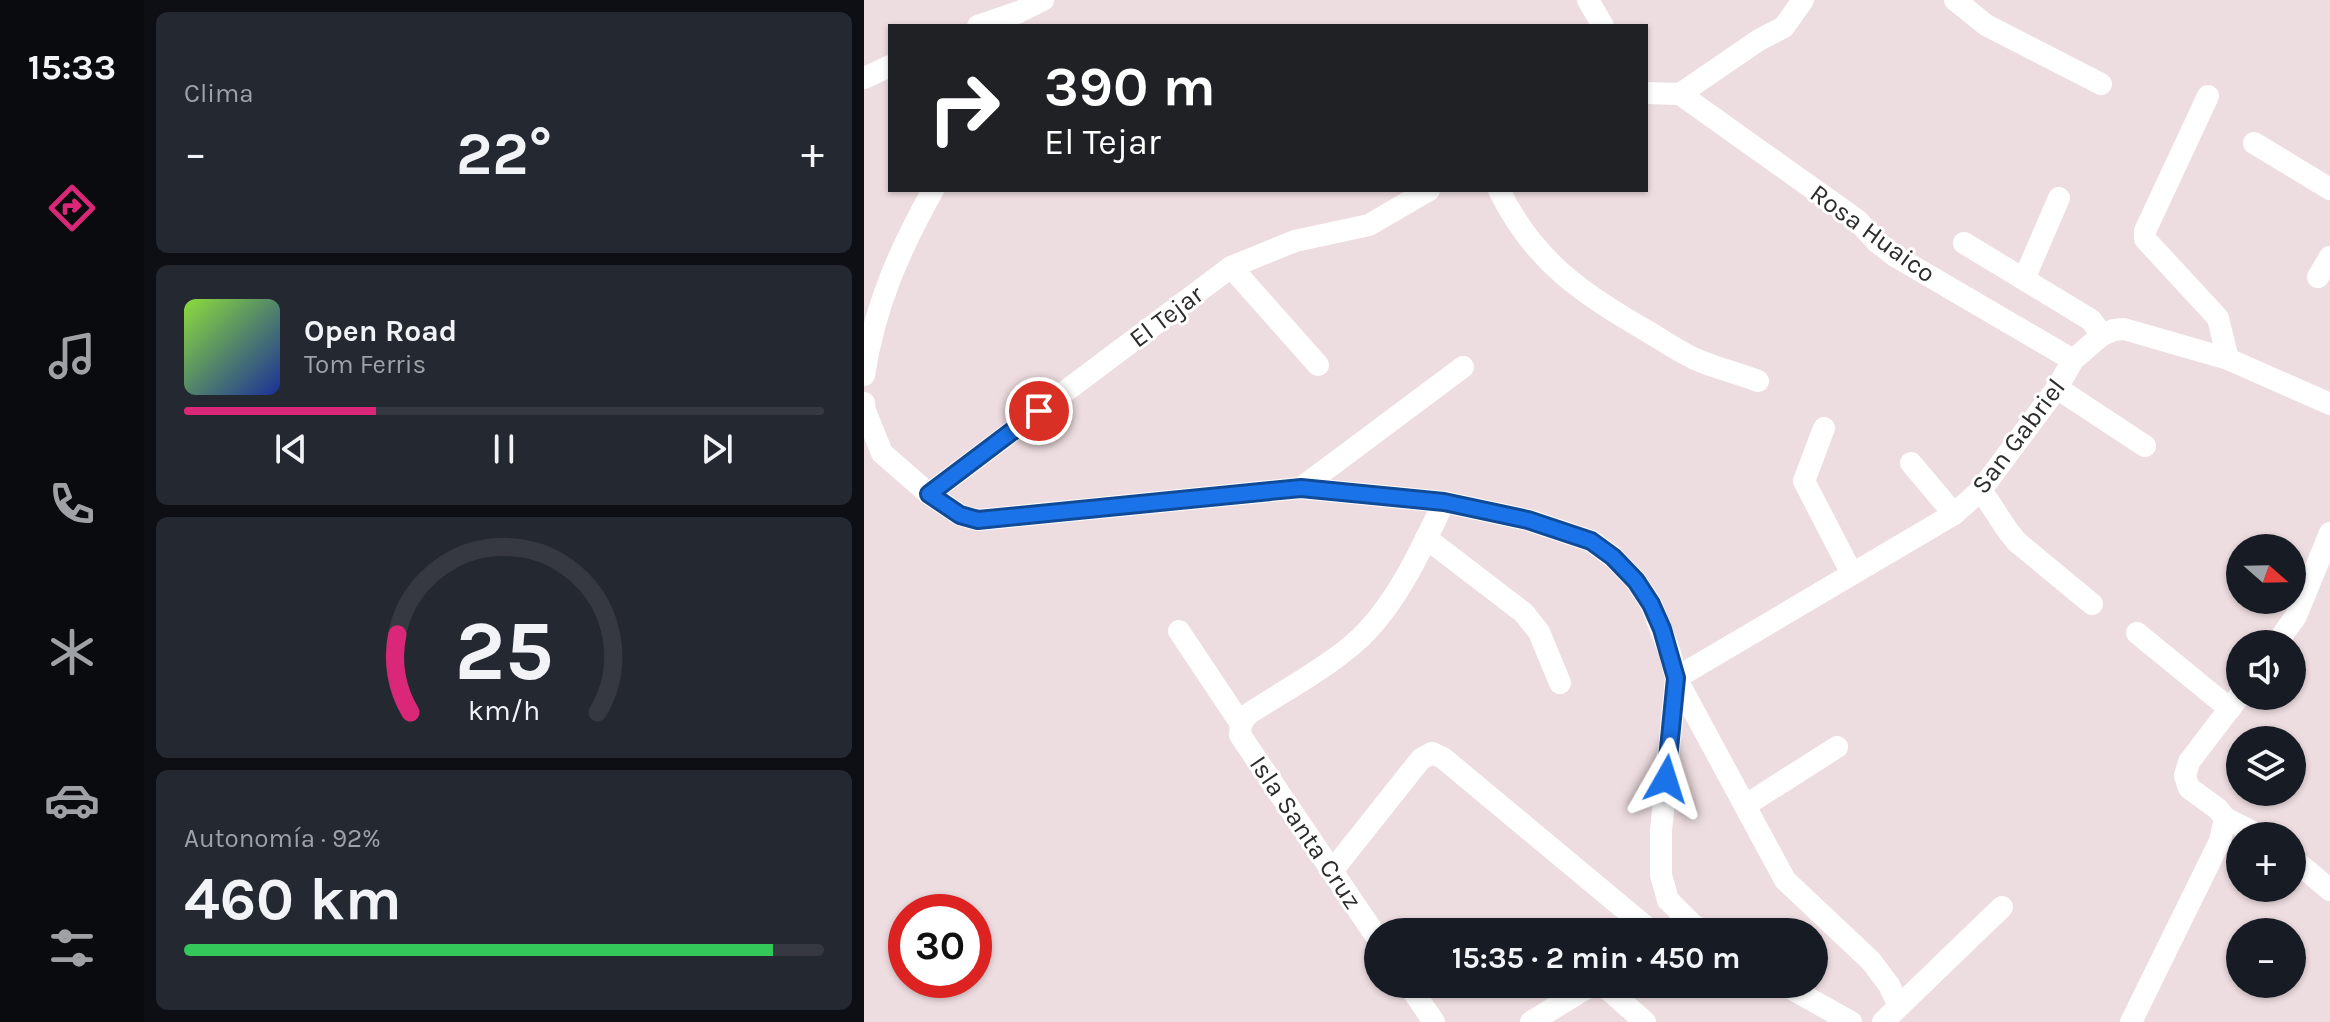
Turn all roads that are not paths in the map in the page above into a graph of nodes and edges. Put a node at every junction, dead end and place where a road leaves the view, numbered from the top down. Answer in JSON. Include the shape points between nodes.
{"nodes":[{"id":1,"x":1043,"y":0,"type":"edge"},
{"id":2,"x":1588,"y":0,"type":"edge"},
{"id":3,"x":1803,"y":0,"type":"edge"},
{"id":4,"x":1955,"y":0,"type":"edge"},
{"id":5,"x":1006,"y":16,"type":"edge"},
{"id":6,"x":1602,"y":24,"type":"edge"},
{"id":7,"x":888,"y":67,"type":"edge"},
{"id":8,"x":864,"y":78,"type":"edge"},
{"id":9,"x":2101,"y":84,"type":"dead end"},
{"id":10,"x":1648,"y":93,"type":"edge"},
{"id":11,"x":1680,"y":94,"type":"junction"},
{"id":12,"x":2208,"y":96,"type":"dead end"},
{"id":13,"x":2254,"y":143,"type":"dead end"},
{"id":14,"x":2330,"y":189,"type":"edge"},
{"id":15,"x":932,"y":192,"type":"edge"},
{"id":16,"x":1426,"y":192,"type":"edge"},
{"id":17,"x":1500,"y":192,"type":"edge"},
{"id":18,"x":2059,"y":198,"type":"dead end"},
{"id":19,"x":1964,"y":243,"type":"dead end"},
{"id":20,"x":2330,"y":257,"type":"edge"},
{"id":21,"x":1231,"y":267,"type":"junction"},
{"id":22,"x":2318,"y":277,"type":"dead end"},
{"id":23,"x":2024,"y":279,"type":"junction"},
{"id":24,"x":2102,"y":335,"type":"junction"},
{"id":25,"x":2228,"y":359,"type":"junction"},
{"id":26,"x":2073,"y":360,"type":"junction"},
{"id":27,"x":1318,"y":365,"type":"dead end"},
{"id":28,"x":1463,"y":367,"type":"dead end"},
{"id":29,"x":864,"y":375,"type":"edge"},
{"id":30,"x":1758,"y":381,"type":"dead end"},
{"id":31,"x":2057,"y":388,"type":"junction"},
{"id":32,"x":864,"y":403,"type":"edge"},
{"id":33,"x":2330,"y":404,"type":"edge"},
{"id":34,"x":1824,"y":428,"type":"dead end"},
{"id":35,"x":2145,"y":446,"type":"dead end"},
{"id":36,"x":874,"y":458,"type":"edge"},
{"id":37,"x":1911,"y":463,"type":"dead end"},
{"id":38,"x":1301,"y":488,"type":"junction"},
{"id":39,"x":1981,"y":490,"type":"junction"},
{"id":40,"x":929,"y":494,"type":"junction"},
{"id":41,"x":1954,"y":514,"type":"junction"},
{"id":42,"x":1436,"y":518,"type":"junction"},
{"id":43,"x":2330,"y":533,"type":"edge"},
{"id":44,"x":1852,"y":574,"type":"junction"},
{"id":45,"x":2092,"y":604,"type":"dead end"},
{"id":46,"x":2286,"y":630,"type":"edge"},
{"id":47,"x":1179,"y":631,"type":"dead end"},
{"id":48,"x":2137,"y":633,"type":"dead end"},
{"id":49,"x":1676,"y":678,"type":"junction"},
{"id":50,"x":1560,"y":683,"type":"dead end"},
{"id":51,"x":2226,"y":696,"type":"edge"},
{"id":52,"x":2229,"y":710,"type":"edge"},
{"id":53,"x":1241,"y":724,"type":"junction"},
{"id":54,"x":1837,"y":747,"type":"dead end"},
{"id":55,"x":1746,"y":805,"type":"junction"},
{"id":56,"x":2225,"y":818,"type":"junction"},
{"id":57,"x":2233,"y":822,"type":"edge"},
{"id":58,"x":2306,"y":870,"type":"edge"},
{"id":59,"x":1332,"y":871,"type":"junction"},
{"id":60,"x":2330,"y":890,"type":"edge"},
{"id":61,"x":2002,"y":907,"type":"dead end"},
{"id":62,"x":1364,"y":918,"type":"edge"},
{"id":63,"x":1635,"y":918,"type":"edge"},
{"id":64,"x":1681,"y":918,"type":"edge"},
{"id":65,"x":1418,"y":998,"type":"edge"},
{"id":66,"x":1570,"y":998,"type":"edge"},
{"id":67,"x":1618,"y":998,"type":"edge"},
{"id":68,"x":1808,"y":998,"type":"edge"},
{"id":69,"x":1891,"y":1014,"type":"edge"},
{"id":70,"x":1434,"y":1022,"type":"edge"},
{"id":71,"x":1531,"y":1022,"type":"edge"},
{"id":72,"x":1645,"y":1022,"type":"edge"},
{"id":73,"x":1851,"y":1022,"type":"edge"},
{"id":74,"x":2131,"y":1022,"type":"edge"}],
"edges":[{"from":1,"to":5,"type":"street"},
{"from":2,"to":6,"type":"street"},
{"from":3,"to":11,"type":"street","via":[[1784,27]]},
{"from":4,"to":9,"type":"street","via":[[1986,25]]},
{"from":7,"to":8,"type":"street"},
{"from":10,"to":11,"type":"street"},
{"from":11,"to":26,"type":"street","name":"Rosa Huaico","via":[[1857,220],[1895,256]]},
{"from":12,"to":25,"type":"street","via":[[2145,239],[2218,318]]},
{"from":13,"to":14,"type":"street"},
{"from":15,"to":29,"type":"street","via":[[882,295]]},
{"from":16,"to":21,"type":"street","name":"El Tejar","via":[[1369,225],[1295,241]]},
{"from":17,"to":30,"type":"street","via":[[1538,250],[1565,279],[1695,359]]},
{"from":18,"to":23,"type":"street"},
{"from":19,"to":23,"type":"street"},
{"from":20,"to":22,"type":"street"},
{"from":21,"to":27,"type":"street"},
{"from":21,"to":40,"type":"street","name":"El Tejar"},
{"from":23,"to":24,"type":"street","via":[[2091,320]]},
{"from":24,"to":25,"type":"street","via":[[2124,329]]},
{"from":24,"to":26,"type":"street","name":"San Gabriel"},
{"from":25,"to":33,"type":"street"},
{"from":26,"to":31,"type":"street","name":"San Gabriel"},
{"from":28,"to":38,"type":"street"},
{"from":31,"to":35,"type":"street"},
{"from":31,"to":39,"type":"street","name":"San Gabriel"},
{"from":32,"to":36,"type":"street"},
{"from":34,"to":44,"type":"street","via":[[1804,481]]},
{"from":36,"to":40,"type":"street"},
{"from":37,"to":41,"type":"street"},
{"from":38,"to":40,"type":"street","via":[[978,520],[960,515]]},
{"from":38,"to":42,"type":"street"},
{"from":39,"to":41,"type":"street","name":"San Gabriel"},
{"from":39,"to":45,"type":"street","via":[[2017,542]]},
{"from":41,"to":44,"type":"street","name":"San Gabriel"},
{"from":42,"to":49,"type":"street","via":[[1561,530],[1591,541],[1636,581],[1651,604]]},
{"from":42,"to":50,"type":"street","via":[[1539,632]]},
{"from":42,"to":53,"type":"street","via":[[1403,585],[1366,633]]},
{"from":43,"to":46,"type":"street"},
{"from":44,"to":49,"type":"street","name":"San Gabriel"},
{"from":47,"to":53,"type":"street","name":"Isla Santa Cruz"},
{"from":48,"to":51,"type":"street"},
{"from":49,"to":55,"type":"street"},
{"from":49,"to":64,"type":"street","via":[[1661,875],[1668,900]]},
{"from":52,"to":56,"type":"street","via":[[2189,762],[2185,776],[2189,788]]},
{"from":53,"to":59,"type":"street","name":"Isla Santa Cruz","via":[[1240,735]]},
{"from":54,"to":55,"type":"street"},
{"from":55,"to":69,"type":"street","via":[[1785,880],[1871,961],[1889,985]]},
{"from":56,"to":57,"type":"street"},
{"from":56,"to":74,"type":"street","via":[[2220,841]]},
{"from":58,"to":60,"type":"street"},
{"from":59,"to":62,"type":"street","name":"Isla Santa Cruz"},
{"from":59,"to":63,"type":"street","via":[[1421,759],[1432,753]]},
{"from":61,"to":69,"type":"street"},
{"from":65,"to":70,"type":"street"},
{"from":66,"to":71,"type":"street"},
{"from":67,"to":72,"type":"street"},
{"from":68,"to":73,"type":"street"}]}
